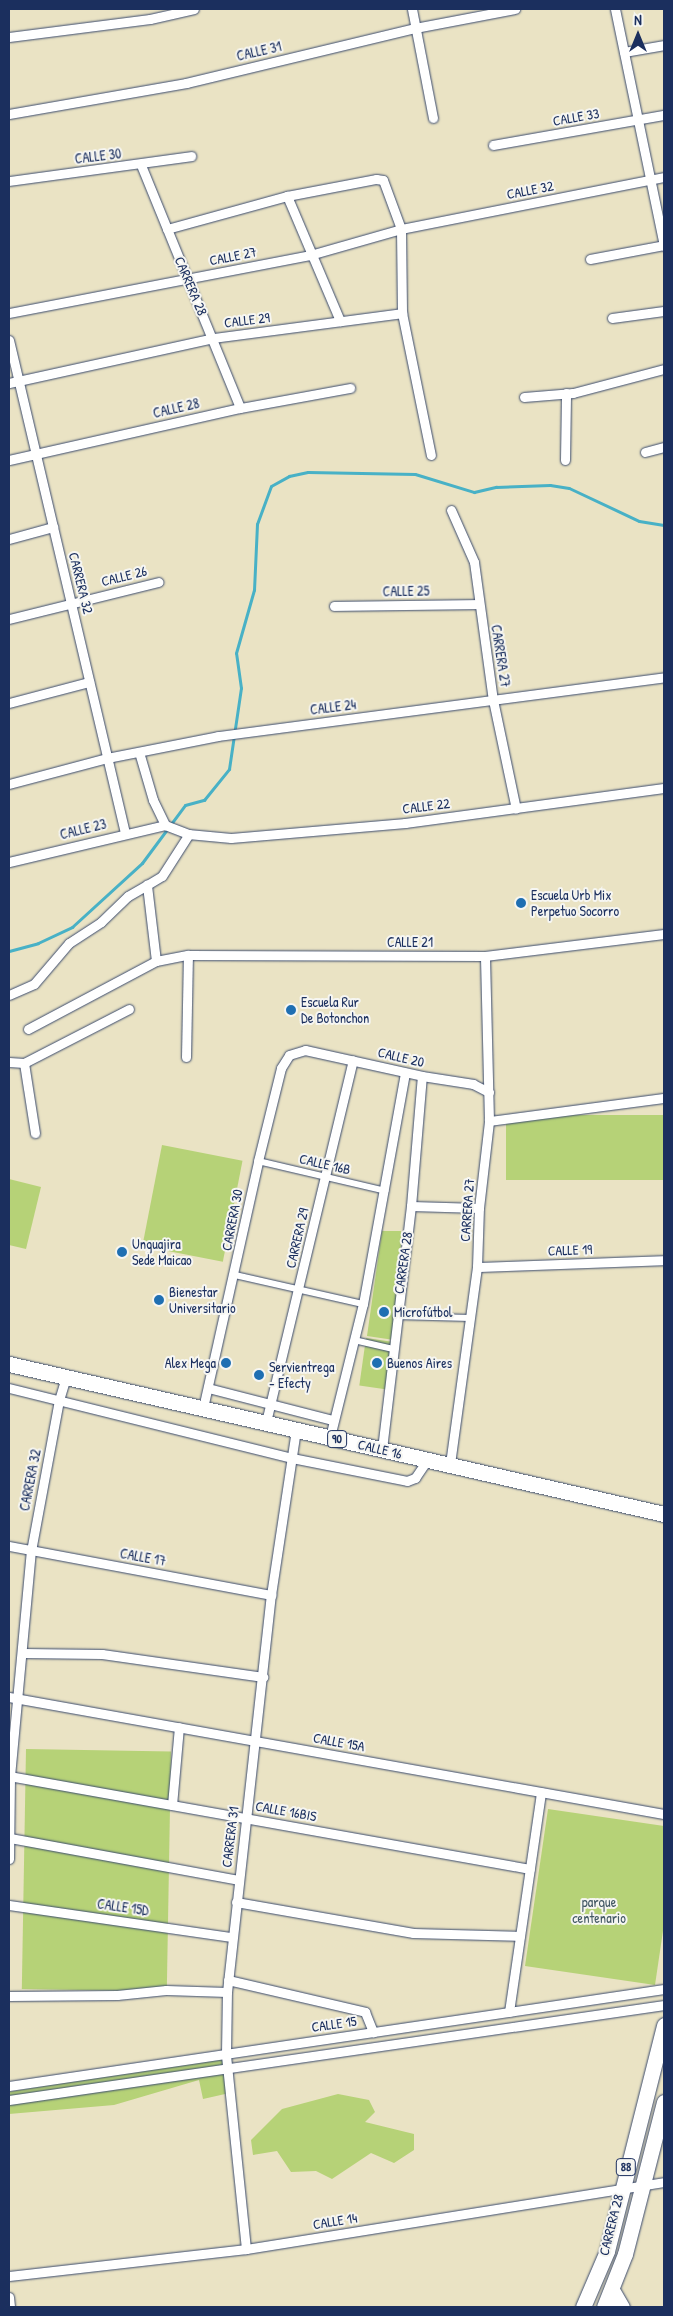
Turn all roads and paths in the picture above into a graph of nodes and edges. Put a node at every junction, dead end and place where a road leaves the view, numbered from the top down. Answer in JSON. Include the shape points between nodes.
{"nodes":[{"id":1,"x":149,"y":9,"type":"edge"},
{"id":2,"x":194,"y":9,"type":"edge"},
{"id":3,"x":412,"y":9,"type":"edge"},
{"id":4,"x":515,"y":9,"type":"edge"},
{"id":5,"x":614,"y":9,"type":"edge"},
{"id":6,"x":150,"y":18,"type":"junction"},
{"id":7,"x":415,"y":28,"type":"junction"},
{"id":8,"x":9,"y":36,"type":"edge"},
{"id":9,"x":664,"y":45,"type":"edge"},
{"id":10,"x":624,"y":52,"type":"junction"},
{"id":11,"x":9,"y":114,"type":"edge"},
{"id":12,"x":664,"y":115,"type":"edge"},
{"id":13,"x":433,"y":118,"type":"dead end"},
{"id":14,"x":639,"y":120,"type":"junction"},
{"id":15,"x":493,"y":145,"type":"dead end"},
{"id":16,"x":191,"y":156,"type":"dead end"},
{"id":17,"x":141,"y":165,"type":"junction"},
{"id":18,"x":664,"y":177,"type":"edge"},
{"id":19,"x":651,"y":180,"type":"junction"},
{"id":20,"x":9,"y":181,"type":"edge"},
{"id":21,"x":287,"y":196,"type":"junction"},
{"id":22,"x":167,"y":229,"type":"junction"},
{"id":23,"x":401,"y":229,"type":"junction"},
{"id":24,"x":664,"y":246,"type":"edge"},
{"id":25,"x":310,"y":255,"type":"junction"},
{"id":26,"x":590,"y":259,"type":"dead end"},
{"id":27,"x":187,"y":279,"type":"junction"},
{"id":28,"x":664,"y":311,"type":"edge"},
{"id":29,"x":9,"y":313,"type":"edge"},
{"id":30,"x":402,"y":313,"type":"junction"},
{"id":31,"x":612,"y":318,"type":"dead end"},
{"id":32,"x":340,"y":322,"type":"junction"},
{"id":33,"x":212,"y":338,"type":"junction"},
{"id":34,"x":9,"y":340,"type":"edge"},
{"id":35,"x":664,"y":368,"type":"edge"},
{"id":36,"x":18,"y":381,"type":"junction"},
{"id":37,"x":9,"y":383,"type":"edge"},
{"id":38,"x":350,"y":388,"type":"dead end"},
{"id":39,"x":566,"y":393,"type":"junction"},
{"id":40,"x":524,"y":397,"type":"dead end"},
{"id":41,"x":240,"y":408,"type":"junction"},
{"id":42,"x":664,"y":447,"type":"edge"},
{"id":43,"x":645,"y":452,"type":"dead end"},
{"id":44,"x":36,"y":454,"type":"junction"},
{"id":45,"x":431,"y":455,"type":"dead end"},
{"id":46,"x":9,"y":460,"type":"edge"},
{"id":47,"x":565,"y":460,"type":"dead end"},
{"id":48,"x":451,"y":510,"type":"dead end"},
{"id":49,"x":52,"y":527,"type":"junction"},
{"id":50,"x":9,"y":539,"type":"edge"},
{"id":51,"x":158,"y":582,"type":"dead end"},
{"id":52,"x":73,"y":603,"type":"junction"},
{"id":53,"x":478,"y":604,"type":"junction"},
{"id":54,"x":334,"y":606,"type":"dead end"},
{"id":55,"x":9,"y":619,"type":"edge"},
{"id":56,"x":664,"y":677,"type":"edge"},
{"id":57,"x":89,"y":682,"type":"junction"},
{"id":58,"x":494,"y":700,"type":"junction"},
{"id":59,"x":9,"y":703,"type":"edge"},
{"id":60,"x":139,"y":752,"type":"junction"},
{"id":61,"x":108,"y":758,"type":"junction"},
{"id":62,"x":9,"y":784,"type":"edge"},
{"id":63,"x":664,"y":788,"type":"edge"},
{"id":64,"x":516,"y":809,"type":"junction"},
{"id":65,"x":165,"y":825,"type":"junction"},
{"id":66,"x":125,"y":833,"type":"junction"},
{"id":67,"x":189,"y":834,"type":"junction"},
{"id":68,"x":9,"y":862,"type":"edge"},
{"id":69,"x":147,"y":886,"type":"junction"},
{"id":70,"x":664,"y":934,"type":"edge"},
{"id":71,"x":188,"y":955,"type":"junction"},
{"id":72,"x":485,"y":956,"type":"junction"},
{"id":73,"x":156,"y":961,"type":"junction"},
{"id":74,"x":9,"y":995,"type":"edge"},
{"id":75,"x":129,"y":1009,"type":"dead end"},
{"id":76,"x":28,"y":1029,"type":"dead end"},
{"id":77,"x":305,"y":1050,"type":"joint"},
{"id":78,"x":186,"y":1057,"type":"dead end"},
{"id":79,"x":353,"y":1060,"type":"junction"},
{"id":80,"x":9,"y":1062,"type":"edge"},
{"id":81,"x":24,"y":1063,"type":"junction"},
{"id":82,"x":406,"y":1073,"type":"junction"},
{"id":83,"x":422,"y":1076,"type":"junction"},
{"id":84,"x":489,"y":1092,"type":"junction"},
{"id":85,"x":664,"y":1098,"type":"edge"},
{"id":86,"x":489,"y":1122,"type":"junction"},
{"id":87,"x":35,"y":1133,"type":"dead end"},
{"id":88,"x":258,"y":1161,"type":"junction"},
{"id":89,"x":325,"y":1178,"type":"junction"},
{"id":90,"x":386,"y":1191,"type":"junction"},
{"id":91,"x":411,"y":1206,"type":"junction"},
{"id":92,"x":479,"y":1208,"type":"junction"},
{"id":93,"x":664,"y":1260,"type":"edge"},
{"id":94,"x":477,"y":1267,"type":"junction"},
{"id":95,"x":235,"y":1275,"type":"junction"},
{"id":96,"x":300,"y":1289,"type":"junction"},
{"id":97,"x":363,"y":1304,"type":"junction"},
{"id":98,"x":396,"y":1316,"type":"junction"},
{"id":99,"x":470,"y":1318,"type":"junction"},
{"id":100,"x":354,"y":1340,"type":"junction"},
{"id":101,"x":392,"y":1349,"type":"junction"},
{"id":102,"x":9,"y":1364,"type":"edge"},
{"id":103,"x":66,"y":1377,"type":"junction"},
{"id":104,"x":9,"y":1388,"type":"edge"},
{"id":105,"x":208,"y":1388,"type":"junction"},
{"id":106,"x":59,"y":1400,"type":"junction"},
{"id":107,"x":272,"y":1406,"type":"junction"},
{"id":108,"x":204,"y":1408,"type":"junction"},
{"id":109,"x":333,"y":1420,"type":"junction"},
{"id":110,"x":266,"y":1422,"type":"junction"},
{"id":111,"x":296,"y":1429,"type":"junction"},
{"id":112,"x":330,"y":1437,"type":"junction"},
{"id":113,"x":382,"y":1449,"type":"junction"},
{"id":114,"x":292,"y":1458,"type":"junction"},
{"id":115,"x":428,"y":1459,"type":"junction"},
{"id":116,"x":450,"y":1464,"type":"junction"},
{"id":117,"x":664,"y":1514,"type":"edge"},
{"id":118,"x":9,"y":1546,"type":"edge"},
{"id":119,"x":31,"y":1550,"type":"junction"},
{"id":120,"x":271,"y":1595,"type":"junction"},
{"id":121,"x":23,"y":1653,"type":"junction"},
{"id":122,"x":263,"y":1677,"type":"junction"},
{"id":123,"x":13,"y":1698,"type":"edge"},
{"id":124,"x":179,"y":1727,"type":"junction"},
{"id":125,"x":254,"y":1741,"type":"junction"},
{"id":126,"x":9,"y":1776,"type":"edge"},
{"id":127,"x":541,"y":1792,"type":"junction"},
{"id":128,"x":172,"y":1805,"type":"junction"},
{"id":129,"x":664,"y":1814,"type":"edge"},
{"id":130,"x":246,"y":1818,"type":"junction"},
{"id":131,"x":10,"y":1838,"type":"junction"},
{"id":132,"x":9,"y":1859,"type":"edge"},
{"id":133,"x":530,"y":1869,"type":"junction"},
{"id":134,"x":238,"y":1880,"type":"junction"},
{"id":135,"x":236,"y":1902,"type":"junction"},
{"id":136,"x":9,"y":1906,"type":"edge"},
{"id":137,"x":520,"y":1936,"type":"junction"},
{"id":138,"x":232,"y":1937,"type":"junction"},
{"id":139,"x":228,"y":1980,"type":"junction"},
{"id":140,"x":664,"y":1989,"type":"edge"},
{"id":141,"x":227,"y":1992,"type":"junction"},
{"id":142,"x":9,"y":1996,"type":"edge"},
{"id":143,"x":664,"y":2005,"type":"edge"},
{"id":144,"x":509,"y":2012,"type":"junction"},
{"id":145,"x":664,"y":2025,"type":"edge"},
{"id":146,"x":374,"y":2032,"type":"junction"},
{"id":147,"x":226,"y":2054,"type":"junction"},
{"id":148,"x":228,"y":2068,"type":"junction"},
{"id":149,"x":9,"y":2086,"type":"edge"},
{"id":150,"x":9,"y":2100,"type":"edge"},
{"id":151,"x":664,"y":2102,"type":"edge"},
{"id":152,"x":664,"y":2182,"type":"edge"},
{"id":153,"x":645,"y":2185,"type":"junction"},
{"id":154,"x":620,"y":2189,"type":"junction"},
{"id":155,"x":246,"y":2249,"type":"junction"},
{"id":156,"x":9,"y":2276,"type":"edge"},
{"id":157,"x":612,"y":2290,"type":"junction"},
{"id":158,"x":9,"y":2297,"type":"edge"},
{"id":159,"x":10,"y":2307,"type":"edge"},
{"id":160,"x":583,"y":2307,"type":"edge"},
{"id":161,"x":604,"y":2307,"type":"edge"},
{"id":162,"x":622,"y":2307,"type":"edge"}],
"edges":[{"from":1,"to":6,"type":"street"},
{"from":2,"to":6,"type":"street"},
{"from":3,"to":7,"type":"street"},
{"from":4,"to":7,"type":"street","name":"CALLE 31"},
{"from":5,"to":10,"type":"street"},
{"from":6,"to":8,"type":"street"},
{"from":7,"to":11,"type":"street","name":"CALLE 31","via":[[186,83]]},
{"from":7,"to":13,"type":"street"},
{"from":9,"to":10,"type":"street"},
{"from":10,"to":14,"type":"street"},
{"from":12,"to":14,"type":"street","name":"CALLE 33"},
{"from":14,"to":15,"type":"street","name":"CALLE 33"},
{"from":14,"to":19,"type":"street"},
{"from":16,"to":17,"type":"street","name":"CALLE 30"},
{"from":17,"to":20,"type":"street","name":"CALLE 30"},
{"from":17,"to":22,"type":"street","name":"CARRERA 28"},
{"from":18,"to":19,"type":"street","name":"CALLE 32"},
{"from":19,"to":23,"type":"street","name":"CALLE 32"},
{"from":19,"to":24,"type":"street"},
{"from":21,"to":22,"type":"street"},
{"from":21,"to":23,"type":"street","via":[[383,180]]},
{"from":21,"to":25,"type":"street"},
{"from":22,"to":27,"type":"street","name":"CARRERA 28"},
{"from":23,"to":25,"type":"street","name":"CALLE 27"},
{"from":23,"to":30,"type":"street"},
{"from":24,"to":26,"type":"street"},
{"from":25,"to":27,"type":"street","name":"CALLE 27"},
{"from":25,"to":32,"type":"street"},
{"from":27,"to":29,"type":"street","name":"CALLE 27"},
{"from":27,"to":33,"type":"street","name":"CARRERA 28"},
{"from":28,"to":31,"type":"street"},
{"from":30,"to":32,"type":"street","name":"CALLE 29"},
{"from":30,"to":45,"type":"street"},
{"from":32,"to":33,"type":"street","name":"CALLE 29"},
{"from":33,"to":36,"type":"street","name":"CALLE 29"},
{"from":33,"to":41,"type":"street","name":"CARRERA 28"},
{"from":34,"to":36,"type":"street","name":"CARRERA 32"},
{"from":35,"to":39,"type":"street"},
{"from":36,"to":37,"type":"street","name":"CALLE 29"},
{"from":36,"to":44,"type":"street","name":"CARRERA 32"},
{"from":38,"to":41,"type":"street","name":"CALLE 28"},
{"from":39,"to":40,"type":"street"},
{"from":39,"to":47,"type":"street"},
{"from":41,"to":44,"type":"street","name":"CALLE 28"},
{"from":42,"to":43,"type":"street"},
{"from":44,"to":46,"type":"street","name":"CALLE 28"},
{"from":44,"to":49,"type":"street","name":"CARRERA 32"},
{"from":48,"to":53,"type":"street","name":"CARRERA 27","via":[[474,562]]},
{"from":49,"to":50,"type":"street"},
{"from":49,"to":52,"type":"street","name":"CARRERA 32"},
{"from":51,"to":52,"type":"street","name":"CALLE 26"},
{"from":52,"to":55,"type":"street","name":"CALLE 26"},
{"from":52,"to":57,"type":"street","name":"CARRERA 32"},
{"from":53,"to":54,"type":"street","name":"CALLE 25"},
{"from":53,"to":58,"type":"street","name":"CARRERA 27"},
{"from":56,"to":58,"type":"street","name":"CALLE 24"},
{"from":57,"to":59,"type":"street"},
{"from":57,"to":61,"type":"street","name":"CARRERA 32"},
{"from":58,"to":60,"type":"street","name":"CALLE 24","via":[[218,736]]},
{"from":58,"to":64,"type":"street","name":"CARRERA 27"},
{"from":60,"to":61,"type":"street","name":"CALLE 24"},
{"from":60,"to":65,"type":"street","via":[[153,800]]},
{"from":61,"to":62,"type":"street","name":"CALLE 24"},
{"from":61,"to":66,"type":"street","name":"CARRERA 32"},
{"from":63,"to":64,"type":"street","name":"CALLE 22"},
{"from":64,"to":67,"type":"street","name":"CALLE 22","via":[[405,823],[231,838]]},
{"from":65,"to":66,"type":"street","name":"CALLE 23"},
{"from":65,"to":67,"type":"street","name":"CALLE 22"},
{"from":66,"to":68,"type":"street","name":"CALLE 23"},
{"from":67,"to":69,"type":"street","via":[[162,876]]},
{"from":69,"to":73,"type":"street"},
{"from":69,"to":74,"type":"street","via":[[128,896],[101,922],[69,943],[34,984]]},
{"from":70,"to":72,"type":"street","name":"CALLE 21"},
{"from":71,"to":72,"type":"street","name":"CALLE 21"},
{"from":71,"to":73,"type":"street","name":"CALLE 21"},
{"from":71,"to":78,"type":"street"},
{"from":72,"to":84,"type":"street","name":"CARRERA 27"},
{"from":73,"to":76,"type":"street","name":"CALLE 21"},
{"from":75,"to":81,"type":"street"},
{"from":77,"to":79,"type":"street","name":"CALLE 20"},
{"from":77,"to":88,"type":"street","name":"CARRERA 30","via":[[289,1055],[281,1068]]},
{"from":79,"to":82,"type":"street","name":"CALLE 20"},
{"from":79,"to":89,"type":"street","name":"CARRERA 29"},
{"from":80,"to":81,"type":"street"},
{"from":81,"to":87,"type":"street"},
{"from":82,"to":83,"type":"street","name":"CALLE 20"},
{"from":82,"to":90,"type":"street","name":"CARRERA 28"},
{"from":83,"to":84,"type":"street","name":"CALLE 20","via":[[473,1084]]},
{"from":83,"to":91,"type":"street","name":"CARRERA 28"},
{"from":84,"to":86,"type":"street","name":"CARRERA 27"},
{"from":85,"to":86,"type":"street"},
{"from":86,"to":92,"type":"street","name":"CARRERA 27"},
{"from":88,"to":89,"type":"street","name":"CALLE 16B"},
{"from":88,"to":95,"type":"street","name":"CARRERA 30"},
{"from":89,"to":90,"type":"street","name":"CALLE 16B"},
{"from":89,"to":96,"type":"street","name":"CARRERA 29"},
{"from":90,"to":97,"type":"street","name":"CARRERA 28"},
{"from":91,"to":92,"type":"street"},
{"from":91,"to":98,"type":"street","name":"CARRERA 28"},
{"from":92,"to":94,"type":"street","name":"CARRERA 27"},
{"from":93,"to":94,"type":"street","name":"CALLE 19"},
{"from":94,"to":99,"type":"street","name":"CARRERA 27"},
{"from":95,"to":96,"type":"street"},
{"from":95,"to":105,"type":"street","name":"CARRERA 30"},
{"from":96,"to":97,"type":"street"},
{"from":96,"to":107,"type":"street","name":"CARRERA 29"},
{"from":97,"to":100,"type":"street","name":"CARRERA 28"},
{"from":98,"to":99,"type":"street"},
{"from":98,"to":101,"type":"street","name":"CARRERA 28"},
{"from":99,"to":116,"type":"street","name":"CARRERA 27"},
{"from":100,"to":101,"type":"street"},
{"from":100,"to":109,"type":"street","name":"CARRERA 28"},
{"from":101,"to":113,"type":"street","name":"CARRERA 28"},
{"from":102,"to":103,"type":"highway","name":"CALLE 16","number":"90"},
{"from":103,"to":106,"type":"street","name":"CARRERA 32"},
{"from":103,"to":108,"type":"highway","name":"CALLE 16","number":"90"},
{"from":104,"to":106,"type":"street"},
{"from":105,"to":107,"type":"street"},
{"from":105,"to":108,"type":"street","name":"CARRERA 30"},
{"from":106,"to":114,"type":"street"},
{"from":106,"to":119,"type":"street","name":"CARRERA 32"},
{"from":107,"to":109,"type":"street"},
{"from":107,"to":110,"type":"street","name":"CARRERA 29"},
{"from":108,"to":110,"type":"highway","name":"CALLE 16","number":"90"},
{"from":109,"to":112,"type":"street","name":"CARRERA 28"},
{"from":110,"to":111,"type":"highway","name":"CALLE 16","number":"90"},
{"from":111,"to":112,"type":"highway","name":"CALLE 16","number":"90"},
{"from":111,"to":114,"type":"street","name":"CARRERA 31"},
{"from":112,"to":113,"type":"highway","name":"CALLE 16","number":"90"},
{"from":113,"to":115,"type":"highway","name":"CALLE 16","number":"90"},
{"from":114,"to":115,"type":"street","via":[[407,1481],[415,1478]]},
{"from":114,"to":120,"type":"street","name":"CARRERA 31"},
{"from":115,"to":116,"type":"highway","name":"CALLE 16","number":"90"},
{"from":116,"to":117,"type":"highway","name":"CALLE 16","number":"90"},
{"from":118,"to":119,"type":"street","name":"CALLE 17"},
{"from":119,"to":120,"type":"street","name":"CALLE 17"},
{"from":119,"to":121,"type":"street","name":"CARRERA 32"},
{"from":120,"to":122,"type":"street","name":"CARRERA 31"},
{"from":121,"to":122,"type":"street","via":[[102,1654]]},
{"from":121,"to":123,"type":"street","name":"CARRERA 32"},
{"from":122,"to":125,"type":"street","name":"CARRERA 31"},
{"from":123,"to":124,"type":"street","name":"CALLE 15A"},
{"from":123,"to":126,"type":"street","name":"CARRERA 32"},
{"from":124,"to":125,"type":"street","name":"CALLE 15A"},
{"from":124,"to":128,"type":"street"},
{"from":125,"to":127,"type":"street","name":"CALLE 15A"},
{"from":125,"to":130,"type":"street","name":"CARRERA 31"},
{"from":126,"to":128,"type":"street","name":"CALLE 16BIS"},
{"from":126,"to":131,"type":"street","name":"CARRERA 32"},
{"from":127,"to":129,"type":"street","name":"CALLE 15A"},
{"from":127,"to":133,"type":"street"},
{"from":128,"to":130,"type":"street","name":"CALLE 16BIS"},
{"from":130,"to":133,"type":"street","name":"CALLE 16BIS"},
{"from":130,"to":134,"type":"street","name":"CARRERA 31"},
{"from":131,"to":132,"type":"street","name":"CARRERA 32"},
{"from":131,"to":134,"type":"street"},
{"from":133,"to":137,"type":"street"},
{"from":134,"to":135,"type":"street","name":"CARRERA 31"},
{"from":135,"to":137,"type":"street","via":[[413,1932]]},
{"from":135,"to":138,"type":"street","name":"CARRERA 31"},
{"from":136,"to":138,"type":"street","name":"CALLE 15D"},
{"from":137,"to":144,"type":"street"},
{"from":138,"to":139,"type":"street","name":"CARRERA 31"},
{"from":139,"to":141,"type":"street","name":"CARRERA 31"},
{"from":139,"to":146,"type":"street","via":[[365,2012]]},
{"from":140,"to":144,"type":"street","name":"CALLE 15"},
{"from":141,"to":142,"type":"street","via":[[166,1990],[117,1995]]},
{"from":141,"to":147,"type":"street","name":"CARRERA 31"},
{"from":143,"to":148,"type":"street","name":"CALLE 15"},
{"from":144,"to":146,"type":"street","name":"CALLE 15"},
{"from":145,"to":154,"type":"highway","name":"CARRERA 28","number":"88"},
{"from":146,"to":147,"type":"street","name":"CALLE 15"},
{"from":147,"to":148,"type":"street","name":"CARRERA 31"},
{"from":147,"to":149,"type":"street","name":"CALLE 15"},
{"from":148,"to":150,"type":"street","name":"CALLE 15"},
{"from":148,"to":155,"type":"street","name":"CARRERA 31"},
{"from":151,"to":153,"type":"highway","name":"CARRERA 28","number":"88"},
{"from":152,"to":153,"type":"street","name":"CALLE 14"},
{"from":153,"to":154,"type":"street","name":"CALLE 14"},
{"from":153,"to":157,"type":"highway","name":"CARRERA 28","number":"88"},
{"from":154,"to":155,"type":"street","name":"CALLE 14"},
{"from":154,"to":160,"type":"highway","name":"CARRERA 28","number":"88","via":[[607,2251]]},
{"from":155,"to":156,"type":"street","name":"CALLE 14"},
{"from":157,"to":161,"type":"highway","name":"CARRERA 28","number":"88"},
{"from":157,"to":162,"type":"highway"},
{"from":158,"to":159,"type":"street"}]}
